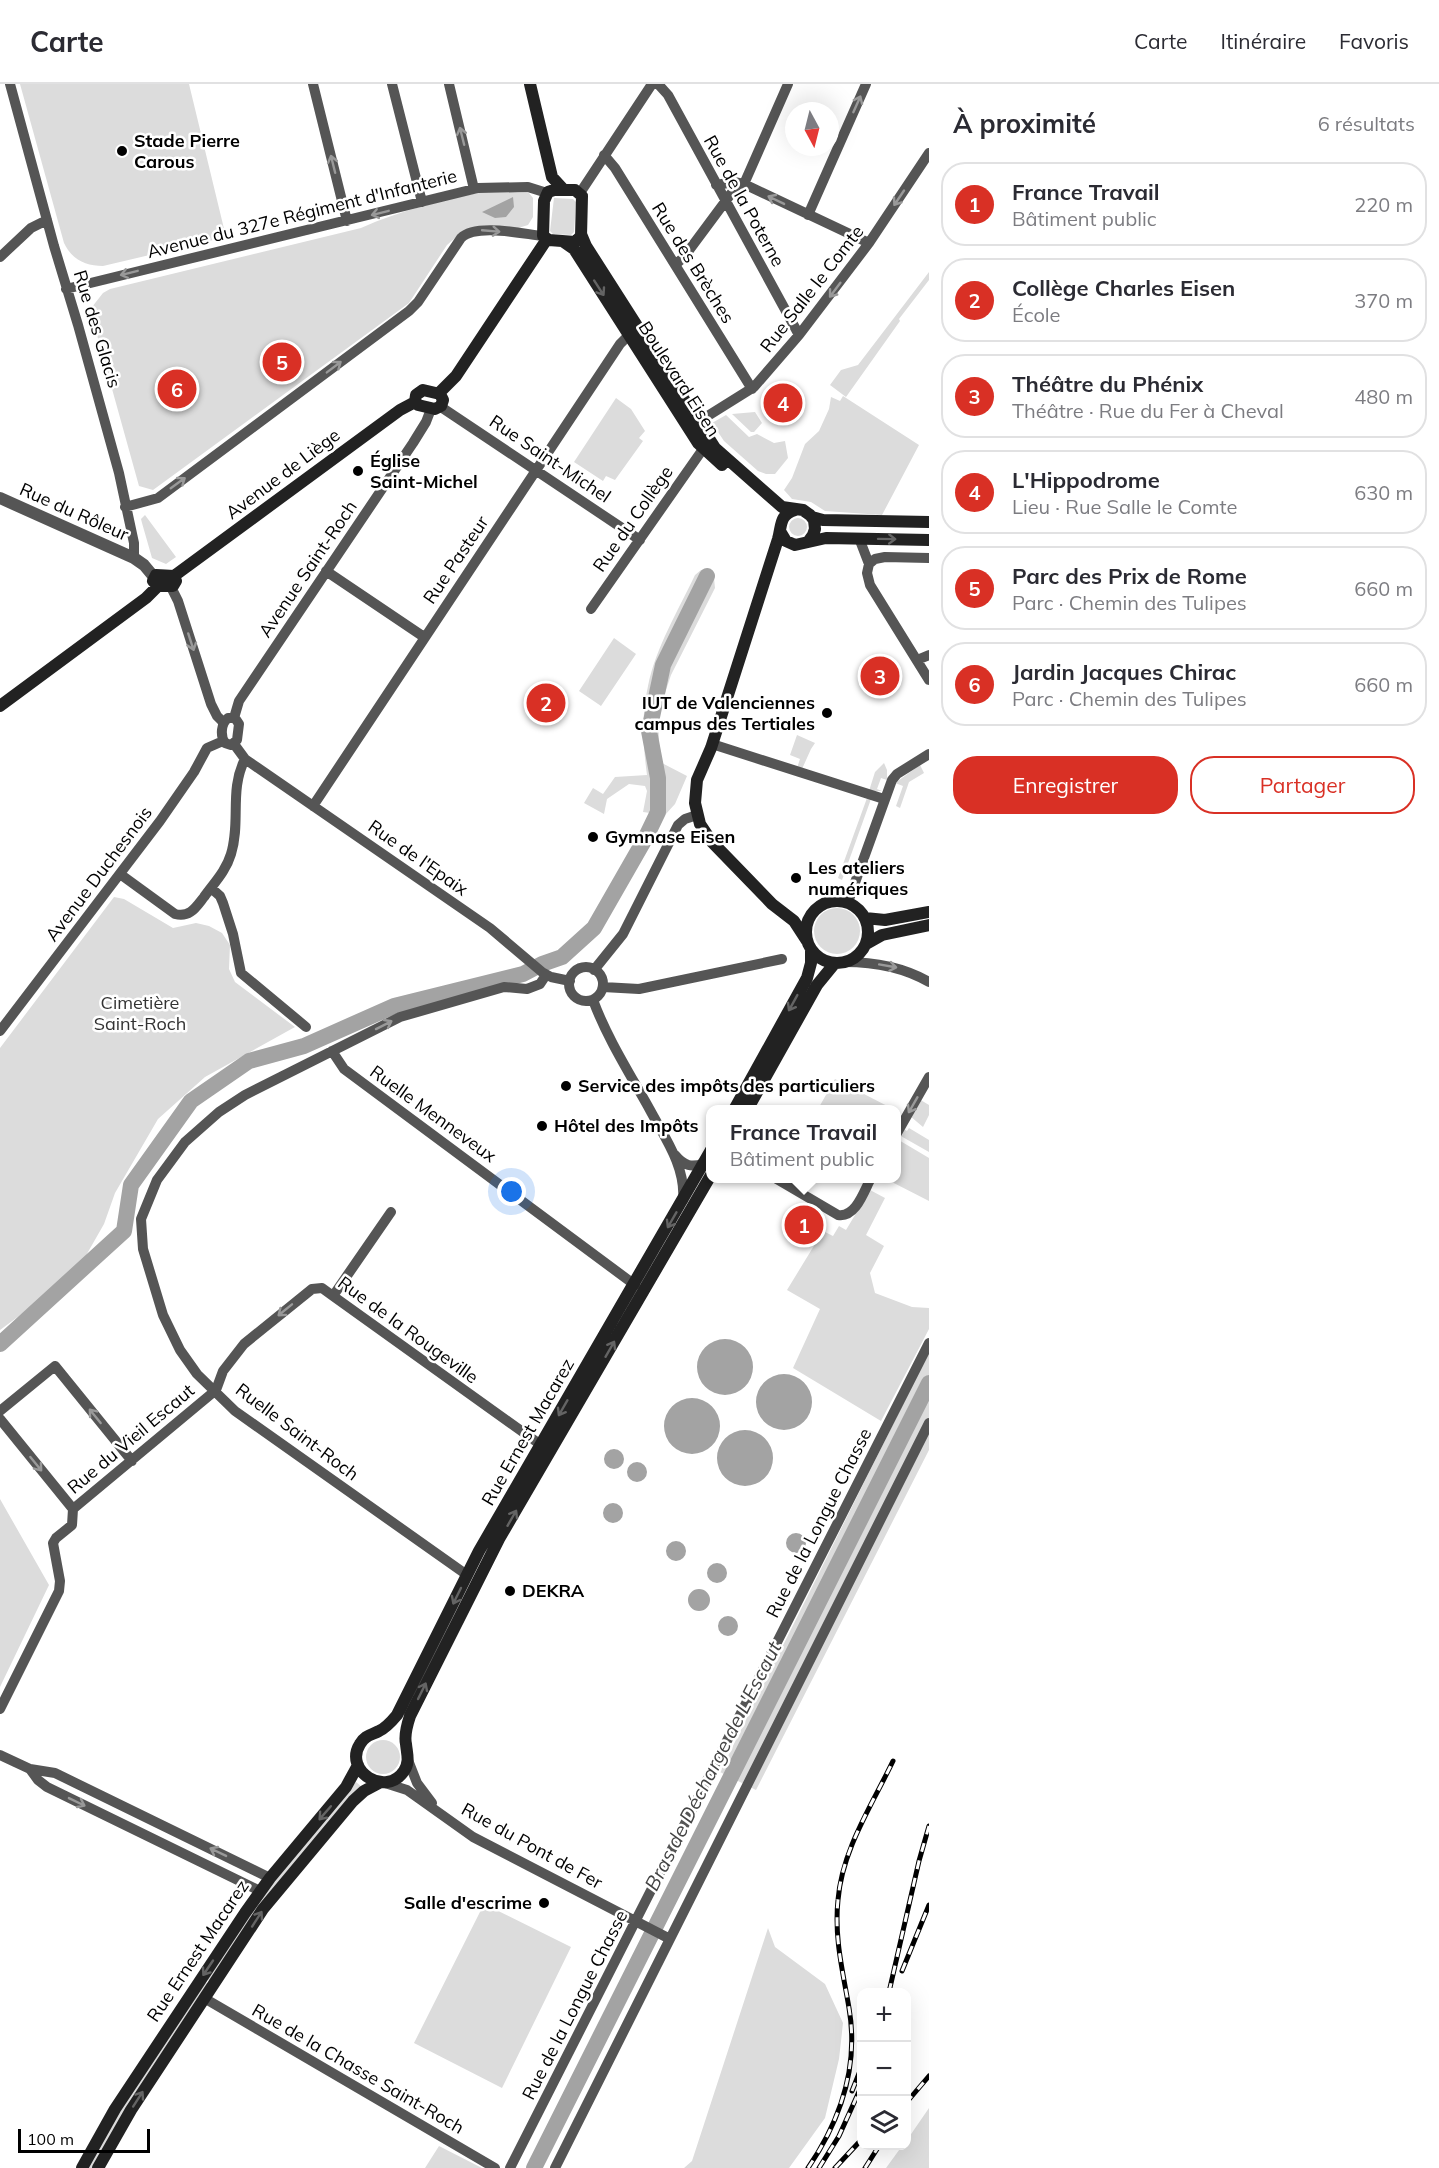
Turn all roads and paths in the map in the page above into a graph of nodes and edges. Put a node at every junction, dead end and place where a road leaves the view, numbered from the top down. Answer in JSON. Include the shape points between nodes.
{"nodes":[{"id":1,"x":10,"y":84,"type":"edge"},
{"id":2,"x":313,"y":84,"type":"edge"},
{"id":3,"x":392,"y":84,"type":"edge"},
{"id":4,"x":449,"y":84,"type":"edge"},
{"id":5,"x":521,"y":84,"type":"edge"},
{"id":6,"x":530,"y":84,"type":"edge"},
{"id":7,"x":652,"y":84,"type":"edge"},
{"id":8,"x":658,"y":84,"type":"edge"},
{"id":9,"x":788,"y":84,"type":"edge"},
{"id":10,"x":866,"y":84,"type":"edge"},
{"id":11,"x":929,"y":153,"type":"edge"},
{"id":12,"x":604,"y":155,"type":"junction"},
{"id":13,"x":741,"y":183,"type":"junction"},
{"id":14,"x":716,"y":184,"type":"junction"},
{"id":15,"x":474,"y":189,"type":"junction"},
{"id":16,"x":564,"y":189,"type":"junction"},
{"id":17,"x":548,"y":193,"type":"junction"},
{"id":18,"x":580,"y":193,"type":"junction"},
{"id":19,"x":422,"y":202,"type":"junction"},
{"id":20,"x":725,"y":202,"type":"junction"},
{"id":21,"x":808,"y":215,"type":"junction"},
{"id":22,"x":47,"y":220,"type":"junction"},
{"id":23,"x":347,"y":221,"type":"junction"},
{"id":24,"x":581,"y":234,"type":"junction"},
{"id":25,"x":545,"y":238,"type":"junction"},
{"id":26,"x":564,"y":242,"type":"junction"},
{"id":27,"x":869,"y":243,"type":"junction"},
{"id":28,"x":0,"y":257,"type":"edge"},
{"id":29,"x":675,"y":265,"type":"junction"},
{"id":30,"x":66,"y":289,"type":"junction"},
{"id":31,"x":629,"y":335,"type":"junction"},
{"id":32,"x":799,"y":335,"type":"junction"},
{"id":33,"x":752,"y":389,"type":"junction"},
{"id":34,"x":439,"y":393,"type":"junction"},
{"id":35,"x":415,"y":402,"type":"junction"},
{"id":36,"x":436,"y":408,"type":"junction"},
{"id":37,"x":698,"y":422,"type":"junction"},
{"id":38,"x":702,"y":449,"type":"junction"},
{"id":39,"x":537,"y":470,"type":"junction"},
{"id":40,"x":0,"y":498,"type":"edge"},
{"id":41,"x":125,"y":507,"type":"junction"},
{"id":42,"x":795,"y":510,"type":"junction"},
{"id":43,"x":812,"y":517,"type":"junction"},
{"id":44,"x":929,"y":522,"type":"edge"},
{"id":45,"x":780,"y":526,"type":"junction"},
{"id":46,"x":859,"y":538,"type":"junction"},
{"id":47,"x":640,"y":540,"type":"junction"},
{"id":48,"x":929,"y":540,"type":"edge"},
{"id":49,"x":802,"y":543,"type":"junction"},
{"id":50,"x":134,"y":558,"type":"junction"},
{"id":51,"x":929,"y":558,"type":"edge"},
{"id":52,"x":771,"y":563,"type":"junction"},
{"id":53,"x":870,"y":564,"type":"junction"},
{"id":54,"x":326,"y":572,"type":"junction"},
{"id":55,"x":156,"y":581,"type":"junction"},
{"id":56,"x":172,"y":582,"type":"junction"},
{"id":57,"x":591,"y":609,"type":"dead end"},
{"id":58,"x":424,"y":638,"type":"junction"},
{"id":59,"x":929,"y":655,"type":"edge"},
{"id":60,"x":917,"y":660,"type":"junction"},
{"id":61,"x":929,"y":680,"type":"edge"},
{"id":62,"x":0,"y":706,"type":"edge"},
{"id":63,"x":229,"y":720,"type":"junction"},
{"id":64,"x":229,"y":742,"type":"junction"},
{"id":65,"x":712,"y":744,"type":"junction"},
{"id":66,"x":929,"y":754,"type":"edge"},
{"id":67,"x":245,"y":759,"type":"junction"},
{"id":68,"x":884,"y":799,"type":"junction"},
{"id":69,"x":313,"y":806,"type":"junction"},
{"id":70,"x":697,"y":815,"type":"junction"},
{"id":71,"x":120,"y":874,"type":"junction"},
{"id":72,"x":211,"y":888,"type":"junction"},
{"id":73,"x":848,"y":902,"type":"junction"},
{"id":74,"x":929,"y":912,"type":"edge"},
{"id":75,"x":811,"y":914,"type":"junction"},
{"id":76,"x":789,"y":917,"type":"junction"},
{"id":77,"x":865,"y":918,"type":"junction"},
{"id":78,"x":929,"y":925,"type":"edge"},
{"id":79,"x":866,"y":944,"type":"junction"},
{"id":80,"x":809,"y":945,"type":"junction"},
{"id":81,"x":782,"y":959,"type":"dead end"},
{"id":82,"x":840,"y":962,"type":"junction"},
{"id":83,"x":594,"y":970,"type":"junction"},
{"id":84,"x":544,"y":974,"type":"junction"},
{"id":85,"x":570,"y":981,"type":"junction"},
{"id":86,"x":929,"y":982,"type":"edge"},
{"id":87,"x":603,"y":987,"type":"junction"},
{"id":88,"x":593,"y":1000,"type":"junction"},
{"id":89,"x":306,"y":1027,"type":"dead end"},
{"id":90,"x":0,"y":1031,"type":"edge"},
{"id":91,"x":332,"y":1052,"type":"junction"},
{"id":92,"x":929,"y":1077,"type":"edge"},
{"id":93,"x":737,"y":1105,"type":"edge"},
{"id":94,"x":750,"y":1105,"type":"edge"},
{"id":95,"x":901,"y":1126,"type":"edge"},
{"id":96,"x":673,"y":1153,"type":"junction"},
{"id":97,"x":706,"y":1159,"type":"edge"},
{"id":98,"x":704,"y":1163,"type":"junction"},
{"id":99,"x":706,"y":1183,"type":"edge"},
{"id":100,"x":782,"y":1183,"type":"edge"},
{"id":101,"x":869,"y":1183,"type":"edge"},
{"id":102,"x":683,"y":1200,"type":"junction"},
{"id":103,"x":391,"y":1212,"type":"dead end"},
{"id":104,"x":635,"y":1285,"type":"junction"},
{"id":105,"x":333,"y":1296,"type":"junction"},
{"id":106,"x":929,"y":1343,"type":"edge"},
{"id":107,"x":216,"y":1390,"type":"junction"},
{"id":108,"x":0,"y":1411,"type":"edge"},
{"id":109,"x":0,"y":1419,"type":"edge"},
{"id":110,"x":929,"y":1423,"type":"edge"},
{"id":111,"x":541,"y":1445,"type":"junction"},
{"id":112,"x":132,"y":1461,"type":"junction"},
{"id":113,"x":73,"y":1509,"type":"junction"},
{"id":114,"x":467,"y":1575,"type":"junction"},
{"id":115,"x":0,"y":1709,"type":"edge"},
{"id":116,"x":379,"y":1731,"type":"junction"},
{"id":117,"x":406,"y":1746,"type":"junction"},
{"id":118,"x":0,"y":1755,"type":"edge"},
{"id":119,"x":408,"y":1760,"type":"junction"},
{"id":120,"x":358,"y":1765,"type":"junction"},
{"id":121,"x":30,"y":1769,"type":"junction"},
{"id":122,"x":382,"y":1783,"type":"junction"},
{"id":123,"x":442,"y":1814,"type":"junction"},
{"id":124,"x":199,"y":1843,"type":"junction"},
{"id":125,"x":192,"y":1858,"type":"junction"},
{"id":126,"x":270,"y":1878,"type":"junction"},
{"id":127,"x":260,"y":1891,"type":"junction"},
{"id":128,"x":635,"y":1922,"type":"junction"},
{"id":129,"x":670,"y":1939,"type":"junction"},
{"id":130,"x":204,"y":1998,"type":"junction"},
{"id":131,"x":82,"y":2168,"type":"edge"},
{"id":132,"x":98,"y":2168,"type":"edge"},
{"id":133,"x":495,"y":2168,"type":"edge"},
{"id":134,"x":510,"y":2168,"type":"edge"},
{"id":135,"x":555,"y":2168,"type":"edge"}],
"edges":[{"from":1,"to":22,"type":"street","name":"Rue des Glacis"},
{"from":23,"to":2,"type":"street","one_way":true},
{"from":3,"to":19,"type":"street"},
{"from":15,"to":4,"type":"street","one_way":true},
{"from":5,"to":17,"type":"main road"},
{"from":6,"to":16,"type":"main road","via":[[553,179]]},
{"from":7,"to":12,"type":"street"},
{"from":8,"to":14,"type":"street","name":"Rue de la Poterne","via":[[668,95]]},
{"from":9,"to":13,"type":"street"},
{"from":21,"to":10,"type":"street","one_way":true},
{"from":11,"to":27,"type":"street","name":"Rue Salle le Comte","one_way":true},
{"from":12,"to":18,"type":"street"},
{"from":12,"to":29,"type":"street","name":"Rue des Brèches"},
{"from":13,"to":14,"type":"street"},
{"from":13,"to":20,"type":"street"},
{"from":21,"to":13,"type":"street","one_way":true},
{"from":14,"to":20,"type":"street","name":"Rue de la Poterne"},
{"from":15,"to":17,"type":"street","name":"Avenue du 327e Régiment d'Infanterie","via":[[524,187]]},
{"from":15,"to":19,"type":"street","name":"Avenue du 327e Régiment d'Infanterie"},
{"from":16,"to":17,"type":"main road"},
{"from":16,"to":18,"type":"main road"},
{"from":17,"to":25,"type":"main road","via":[[544,201]]},
{"from":18,"to":24,"type":"main road"},
{"from":19,"to":23,"type":"street","name":"Avenue du 327e Régiment d'Infanterie","one_way":true},
{"from":20,"to":29,"type":"street"},
{"from":20,"to":32,"type":"street","name":"Rue de la Poterne"},
{"from":21,"to":27,"type":"street"},
{"from":22,"to":28,"type":"street","via":[[31,228]]},
{"from":22,"to":30,"type":"street","name":"Rue des Glacis"},
{"from":23,"to":30,"type":"street","name":"Avenue du 327e Régiment d'Infanterie","one_way":true},
{"from":24,"to":26,"type":"main road","via":[[575,242]]},
{"from":24,"to":37,"type":"main road","name":"Boulevard Eisen"},
{"from":25,"to":26,"type":"main road"},
{"from":25,"to":34,"type":"main road","via":[[454,379]]},
{"from":41,"to":25,"type":"street","one_way":true,"via":[[158,498],[407,313],[464,235],[481,230]]},
{"from":26,"to":31,"type":"main road","name":"Boulevard Eisen","one_way":true,"via":[[574,249]]},
{"from":27,"to":32,"type":"street","name":"Rue Salle le Comte","one_way":true},
{"from":29,"to":33,"type":"street","name":"Rue des Brèches"},
{"from":30,"to":41,"type":"street","name":"Rue des Glacis","via":[[119,473]]},
{"from":31,"to":38,"type":"main road","name":"Boulevard Eisen"},
{"from":31,"to":39,"type":"street","name":"Rue Pasteur"},
{"from":32,"to":33,"type":"street","name":"Rue Salle le Comte"},
{"from":33,"to":37,"type":"street","name":"Rue Salle le Comte"},
{"from":34,"to":35,"type":"main road","name":"Avenue de Liège","via":[[420,391]]},
{"from":34,"to":36,"type":"main road","via":[[443,400]]},
{"from":35,"to":36,"type":"main road","via":[[420,407]]},
{"from":35,"to":56,"type":"main road","name":"Avenue de Liège"},
{"from":36,"to":39,"type":"street","name":"Rue Saint-Michel"},
{"from":36,"to":54,"type":"street","name":"Avenue Saint-Roch"},
{"from":37,"to":42,"type":"main road","name":"Boulevard Eisen","via":[[719,453],[780,505]]},
{"from":38,"to":45,"type":"main road","name":"Boulevard Eisen","via":[[775,510]]},
{"from":38,"to":47,"type":"street","name":"Rue du Collège"},
{"from":39,"to":47,"type":"street","name":"Rue Saint-Michel"},
{"from":39,"to":58,"type":"street","name":"Rue Pasteur"},
{"from":40,"to":50,"type":"street","name":"Rue du Rôleur"},
{"from":41,"to":50,"type":"street","name":"Rue des Glacis"},
{"from":42,"to":43,"type":"main road"},
{"from":42,"to":45,"type":"main road","via":[[787,513]]},
{"from":43,"to":44,"type":"main road"},
{"from":43,"to":49,"type":"main road","via":[[815,530]]},
{"from":45,"to":49,"type":"main road","via":[[787,542]]},
{"from":45,"to":52,"type":"main road"},
{"from":46,"to":48,"type":"main road","one_way":true},
{"from":46,"to":49,"type":"main road"},
{"from":46,"to":53,"type":"street"},
{"from":47,"to":57,"type":"street","name":"Rue du Collège"},
{"from":49,"to":52,"type":"main road"},
{"from":50,"to":55,"type":"street"},
{"from":51,"to":53,"type":"street","via":[[885,557]]},
{"from":52,"to":65,"type":"main road"},
{"from":53,"to":60,"type":"street","via":[[870,585]]},
{"from":54,"to":58,"type":"street"},
{"from":54,"to":63,"type":"street","name":"Avenue Saint-Roch"},
{"from":55,"to":56,"type":"main road","via":[[159,574]]},
{"from":55,"to":62,"type":"main road","via":[[149,596]]},
{"from":56,"to":63,"type":"street","one_way":true,"via":[[211,704],[217,716]]},
{"from":58,"to":69,"type":"street","name":"Rue Pasteur"},
{"from":59,"to":60,"type":"street"},
{"from":60,"to":61,"type":"street"},
{"from":63,"to":64,"type":"street"},
{"from":63,"to":64,"type":"street","via":[[239,726],[238,739]]},
{"from":64,"to":67,"type":"street"},
{"from":64,"to":71,"type":"street","name":"Avenue Duchesnois","via":[[207,748],[195,772]]},
{"from":65,"to":68,"type":"street"},
{"from":65,"to":70,"type":"main road","via":[[696,785]]},
{"from":66,"to":68,"type":"street","via":[[894,777]]},
{"from":67,"to":69,"type":"street","name":"Rue de l'Epaix"},
{"from":67,"to":72,"type":"street","via":[[237,780],[232,852]]},
{"from":68,"to":73,"type":"street"},
{"from":69,"to":84,"type":"street","name":"Rue de l'Epaix","via":[[490,927]]},
{"from":70,"to":76,"type":"main road","via":[[712,842],[766,899]]},
{"from":70,"to":83,"type":"street","via":[[678,825],[623,934]]},
{"from":71,"to":72,"type":"street","via":[[178,915],[192,912]]},
{"from":71,"to":90,"type":"street","name":"Avenue Duchesnois"},
{"from":72,"to":89,"type":"street","via":[[223,903],[243,976]]},
{"from":73,"to":75,"type":"main road","via":[[829,901]]},
{"from":73,"to":77,"type":"main road"},
{"from":74,"to":77,"type":"main road","via":[[885,920]]},
{"from":75,"to":76,"type":"main road"},
{"from":75,"to":80,"type":"main road","via":[[806,927]]},
{"from":76,"to":80,"type":"main road"},
{"from":77,"to":79,"type":"main road"},
{"from":78,"to":79,"type":"main road","via":[[878,937]]},
{"from":79,"to":82,"type":"main road","via":[[859,954]]},
{"from":80,"to":82,"type":"main road","via":[[821,959]]},
{"from":80,"to":93,"type":"main road","one_way":true,"via":[[811,967],[807,978]]},
{"from":81,"to":87,"type":"street","via":[[639,989]]},
{"from":82,"to":86,"type":"street","one_way":true,"via":[[900,969]]},
{"from":82,"to":94,"type":"main road","via":[[817,985]]},
{"from":83,"to":85,"type":"street","via":[[580,969]]},
{"from":83,"to":87,"type":"street","via":[[602,978]]},
{"from":84,"to":85,"type":"street","name":"Rue de l'Epaix"},
{"from":91,"to":84,"type":"street","name":"Ruelle Saint-Roch","one_way":true,"via":[[400,1017],[504,987],[527,988],[540,984]]},
{"from":85,"to":88,"type":"street","via":[[576,998]]},
{"from":87,"to":88,"type":"street"},
{"from":88,"to":96,"type":"street"},
{"from":91,"to":104,"type":"street","name":"Ruelle Menneveux","via":[[344,1069]]},
{"from":91,"to":107,"type":"street","name":"Ruelle Saint-Roch","via":[[219,1112],[194,1133],[160,1176],[144,1209],[143,1249],[166,1321],[187,1361]]},
{"from":92,"to":95,"type":"street","one_way":true},
{"from":96,"to":98,"type":"street","via":[[686,1165]]},
{"from":96,"to":102,"type":"street","via":[[682,1177]]},
{"from":97,"to":98,"type":"main road","name":"Rue Ernest Macarez"},
{"from":98,"to":102,"type":"main road","name":"Rue Ernest Macarez"},
{"from":117,"to":99,"type":"main road","name":"Rue Ernest Macarez","one_way":true,"via":[[410,1716],[482,1570]]},
{"from":100,"to":101,"type":"street","via":[[844,1216],[852,1212]]},
{"from":102,"to":104,"type":"main road","name":"Rue Ernest Macarez","one_way":true},
{"from":103,"to":105,"type":"street"},
{"from":104,"to":111,"type":"main road","name":"Rue Ernest Macarez","one_way":true},
{"from":105,"to":107,"type":"street","name":"Rue de la Rougeville","one_way":true,"via":[[319,1288],[310,1290],[240,1348],[223,1371]]},
{"from":105,"to":111,"type":"street","name":"Rue de la Rougeville"},
{"from":106,"to":128,"type":"street","name":"Rue de la Longue Chasse"},
{"from":107,"to":112,"type":"street","name":"Rue du Vieil Escaut"},
{"from":107,"to":114,"type":"street","name":"Ruelle Saint-Roch","via":[[235,1411]]},
{"from":112,"to":108,"type":"street","one_way":true,"via":[[55,1366]]},
{"from":109,"to":113,"type":"street","one_way":true},
{"from":110,"to":129,"type":"street"},
{"from":111,"to":114,"type":"main road","name":"Rue Ernest Macarez"},
{"from":112,"to":113,"type":"street","name":"Rue du Vieil Escaut"},
{"from":113,"to":115,"type":"street","name":"Rue du Vieil Escaut","via":[[72,1524],[53,1543],[59,1591]]},
{"from":114,"to":116,"type":"main road","name":"Rue Ernest Macarez","one_way":true,"via":[[397,1715]]},
{"from":116,"to":117,"type":"main road","via":[[396,1735]]},
{"from":116,"to":120,"type":"main road","name":"Rue Ernest Macarez","via":[[360,1744]]},
{"from":117,"to":119,"type":"main road","name":"Rue Ernest Macarez"},
{"from":118,"to":121,"type":"street"},
{"from":119,"to":122,"type":"main road","name":"Rue Ernest Macarez","via":[[400,1775]]},
{"from":119,"to":123,"type":"street","name":"Rue du Pont de Fer","via":[[419,1786]]},
{"from":120,"to":122,"type":"main road","via":[[366,1777]]},
{"from":120,"to":126,"type":"main road","name":"Rue Ernest Macarez","one_way":true,"via":[[342,1793]]},
{"from":121,"to":124,"type":"street","via":[[55,1773]]},
{"from":121,"to":125,"type":"street","one_way":true,"via":[[44,1785]]},
{"from":122,"to":123,"type":"street","name":"Rue du Pont de Fer","via":[[407,1791]]},
{"from":130,"to":122,"type":"main road","name":"Rue Ernest Macarez","one_way":true,"via":[[283,1883],[353,1801]]},
{"from":123,"to":128,"type":"street","name":"Rue du Pont de Fer","via":[[473,1837]]},
{"from":124,"to":125,"type":"street"},
{"from":126,"to":124,"type":"street","one_way":true},
{"from":125,"to":127,"type":"street"},
{"from":126,"to":127,"type":"main road","name":"Rue Ernest Macarez"},
{"from":127,"to":131,"type":"main road","name":"Rue Ernest Macarez","one_way":true,"via":[[115,2109]]},
{"from":128,"to":129,"type":"street","name":"Rue du Pont de Fer"},
{"from":128,"to":134,"type":"street","name":"Rue de la Longue Chasse"},
{"from":129,"to":135,"type":"street"},
{"from":132,"to":130,"type":"main road","name":"Rue Ernest Macarez","one_way":true},
{"from":130,"to":133,"type":"street","name":"Rue de la Chasse Saint-Roch"}]}
